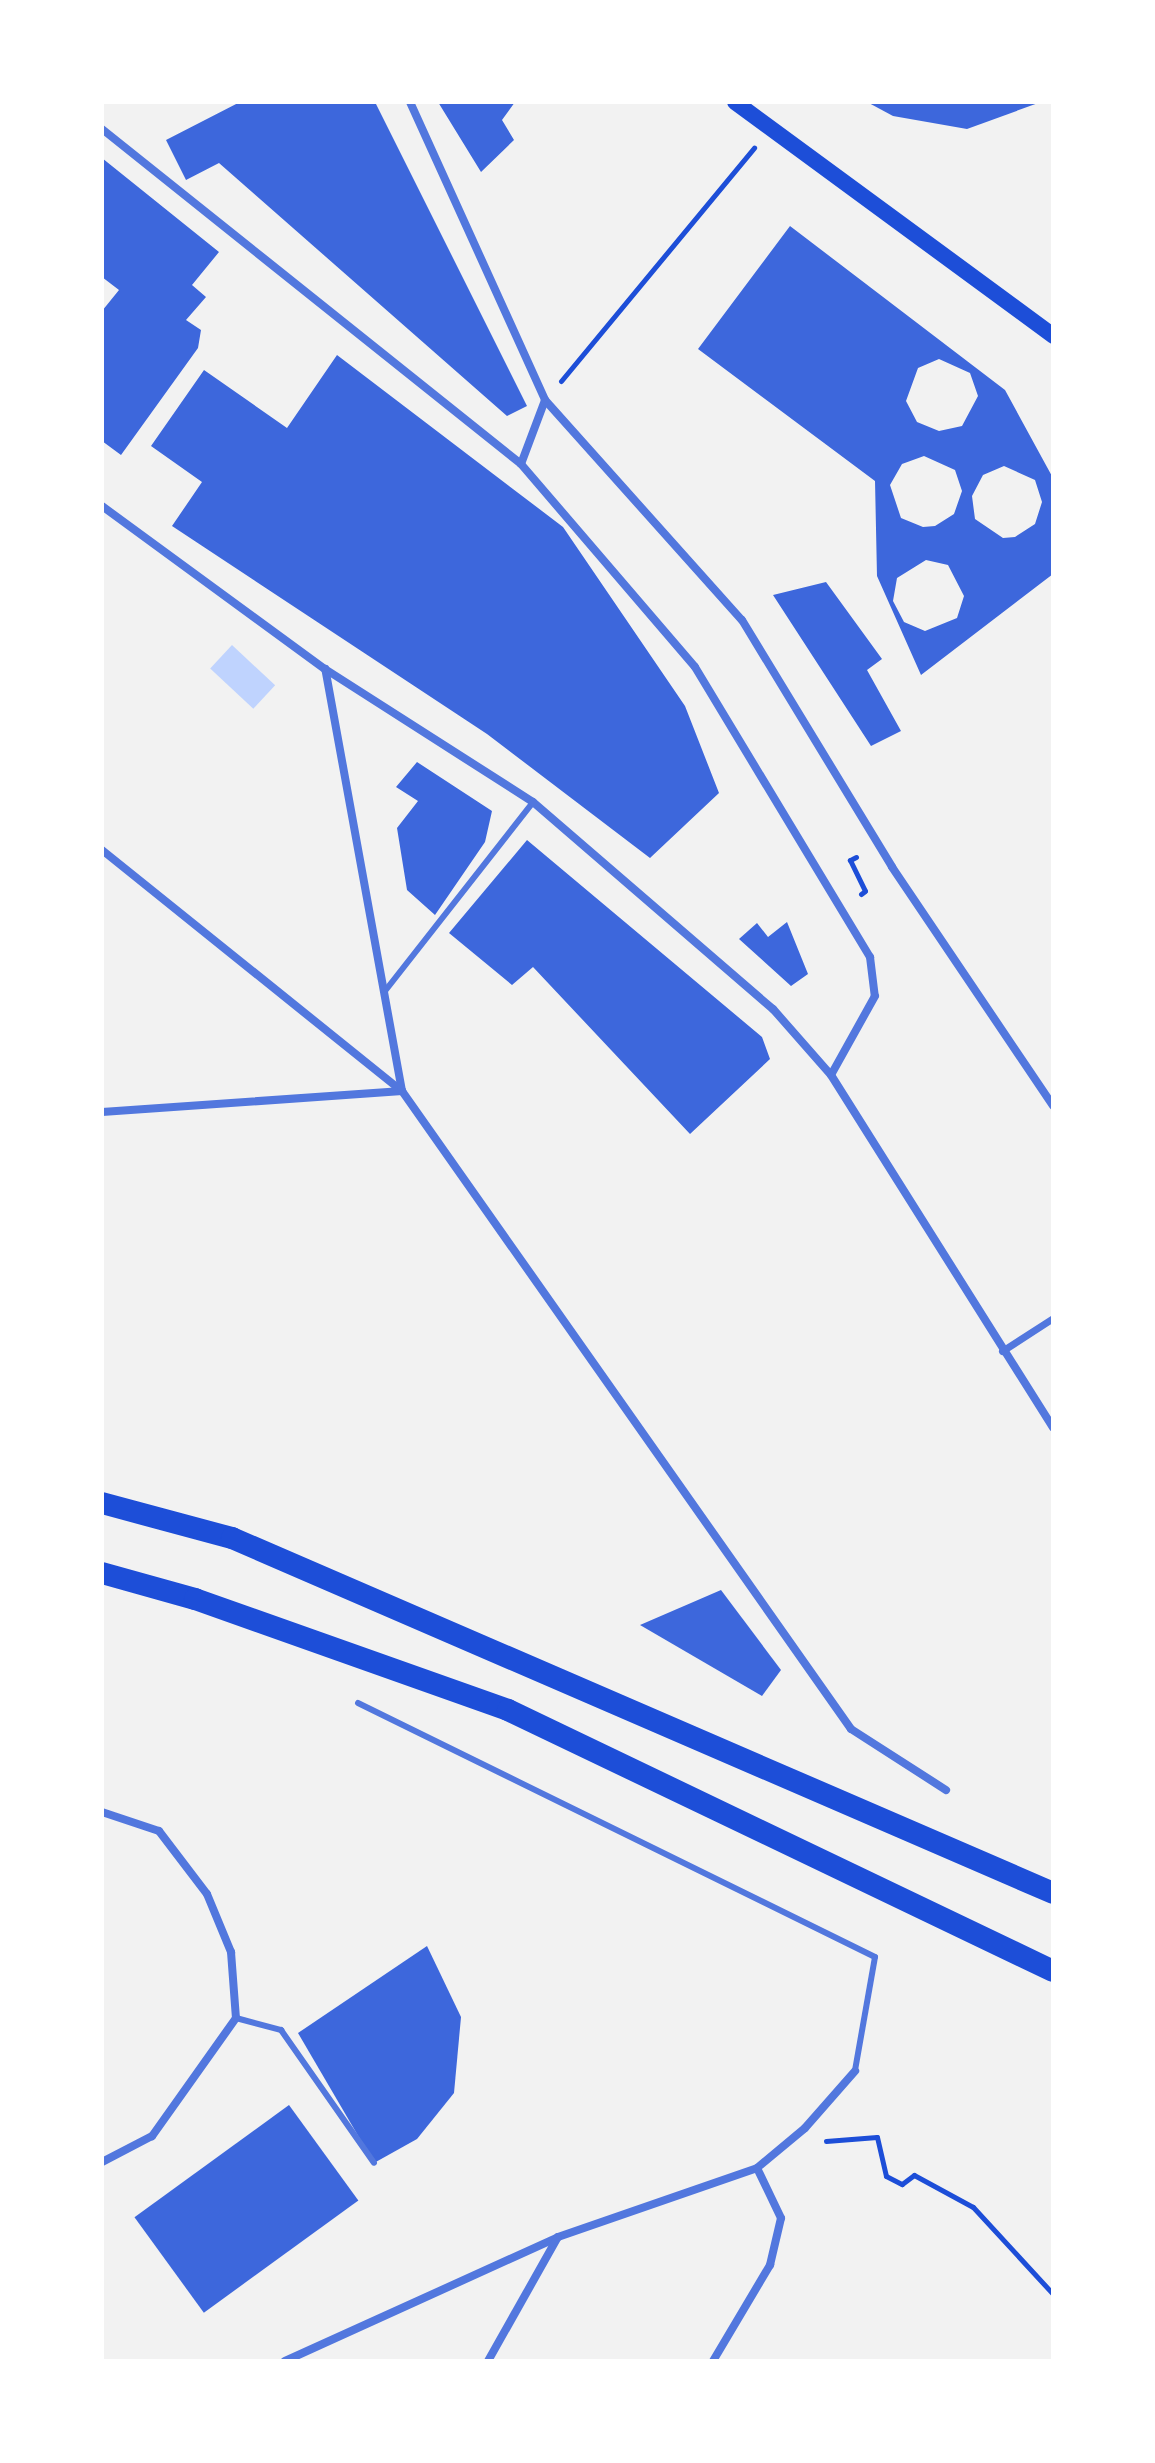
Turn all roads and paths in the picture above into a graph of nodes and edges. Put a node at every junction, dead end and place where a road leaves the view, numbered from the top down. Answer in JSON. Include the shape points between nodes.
{"nodes":[{"id":1,"x":410,"y":102,"type":"edge"},
{"id":2,"x":735,"y":102,"type":"edge"},
{"id":3,"x":102,"y":129,"type":"edge"},
{"id":4,"x":756,"y":146,"type":"dead end"},
{"id":5,"x":1053,"y":336,"type":"edge"},
{"id":6,"x":545,"y":400,"type":"junction"},
{"id":7,"x":521,"y":464,"type":"junction"},
{"id":8,"x":102,"y":506,"type":"edge"},
{"id":9,"x":325,"y":669,"type":"junction"},
{"id":10,"x":533,"y":802,"type":"junction"},
{"id":11,"x":102,"y":850,"type":"edge"},
{"id":12,"x":892,"y":867,"type":"junction"},
{"id":13,"x":839,"y":906,"type":"junction"},
{"id":14,"x":385,"y":991,"type":"junction"},
{"id":15,"x":831,"y":1075,"type":"junction"},
{"id":16,"x":402,"y":1091,"type":"junction"},
{"id":17,"x":1053,"y":1106,"type":"edge"},
{"id":18,"x":102,"y":1112,"type":"edge"},
{"id":19,"x":1053,"y":1318,"type":"edge"},
{"id":20,"x":1002,"y":1351,"type":"junction"},
{"id":21,"x":1053,"y":1428,"type":"edge"},
{"id":22,"x":102,"y":1503,"type":"edge"},
{"id":23,"x":102,"y":1573,"type":"edge"},
{"id":24,"x":358,"y":1703,"type":"dead end"},
{"id":25,"x":946,"y":1790,"type":"dead end"},
{"id":26,"x":102,"y":1812,"type":"edge"},
{"id":27,"x":1053,"y":1893,"type":"edge"},
{"id":28,"x":1053,"y":1971,"type":"edge"},
{"id":29,"x":236,"y":2018,"type":"junction"},
{"id":30,"x":855,"y":2071,"type":"joint"},
{"id":31,"x":805,"y":2128,"type":"junction"},
{"id":32,"x":102,"y":2162,"type":"edge"},
{"id":33,"x":374,"y":2163,"type":"dead end"},
{"id":34,"x":757,"y":2168,"type":"junction"},
{"id":35,"x":558,"y":2237,"type":"junction"},
{"id":36,"x":1053,"y":2294,"type":"edge"},
{"id":37,"x":285,"y":2361,"type":"edge"},
{"id":38,"x":488,"y":2361,"type":"edge"},
{"id":39,"x":713,"y":2361,"type":"edge"}],
"edges":[{"from":1,"to":6,"type":"street"},
{"from":2,"to":5,"type":"main road"},
{"from":3,"to":7,"type":"street"},
{"from":4,"to":6,"type":"path"},
{"from":6,"to":7,"type":"street"},
{"from":6,"to":12,"type":"street","via":[[742,620]]},
{"from":7,"to":13,"type":"street","via":[[695,667]]},
{"from":8,"to":9,"type":"street"},
{"from":9,"to":10,"type":"street"},
{"from":9,"to":14,"type":"street"},
{"from":10,"to":14,"type":"lane"},
{"from":10,"to":15,"type":"street","via":[[773,1009]]},
{"from":11,"to":16,"type":"street"},
{"from":12,"to":13,"type":"path","via":[[873,877],[860,855],[850,860],[865,891]]},
{"from":12,"to":17,"type":"street"},
{"from":13,"to":15,"type":"street","via":[[870,957],[875,996]]},
{"from":14,"to":16,"type":"street"},
{"from":15,"to":20,"type":"street"},
{"from":16,"to":18,"type":"street"},
{"from":16,"to":25,"type":"street","via":[[851,1729]]},
{"from":19,"to":20,"type":"street"},
{"from":20,"to":21,"type":"street"},
{"from":22,"to":27,"type":"highway","via":[[232,1538]]},
{"from":23,"to":28,"type":"highway","via":[[195,1599],[508,1710]]},
{"from":24,"to":30,"type":"lane","via":[[875,1957]]},
{"from":26,"to":29,"type":"street","via":[[159,1831],[207,1894],[231,1952]]},
{"from":29,"to":32,"type":"street","via":[[152,2136]]},
{"from":29,"to":33,"type":"lane","via":[[281,2030]]},
{"from":30,"to":31,"type":"street"},
{"from":31,"to":34,"type":"street"},
{"from":31,"to":36,"type":"path","via":[[822,2140],[877,2137],[886,2176],[902,2184],[914,2175],[973,2207]]},
{"from":34,"to":35,"type":"street"},
{"from":34,"to":39,"type":"street","via":[[781,2218],[770,2265]]},
{"from":35,"to":37,"type":"street"},
{"from":35,"to":38,"type":"street"}]}
